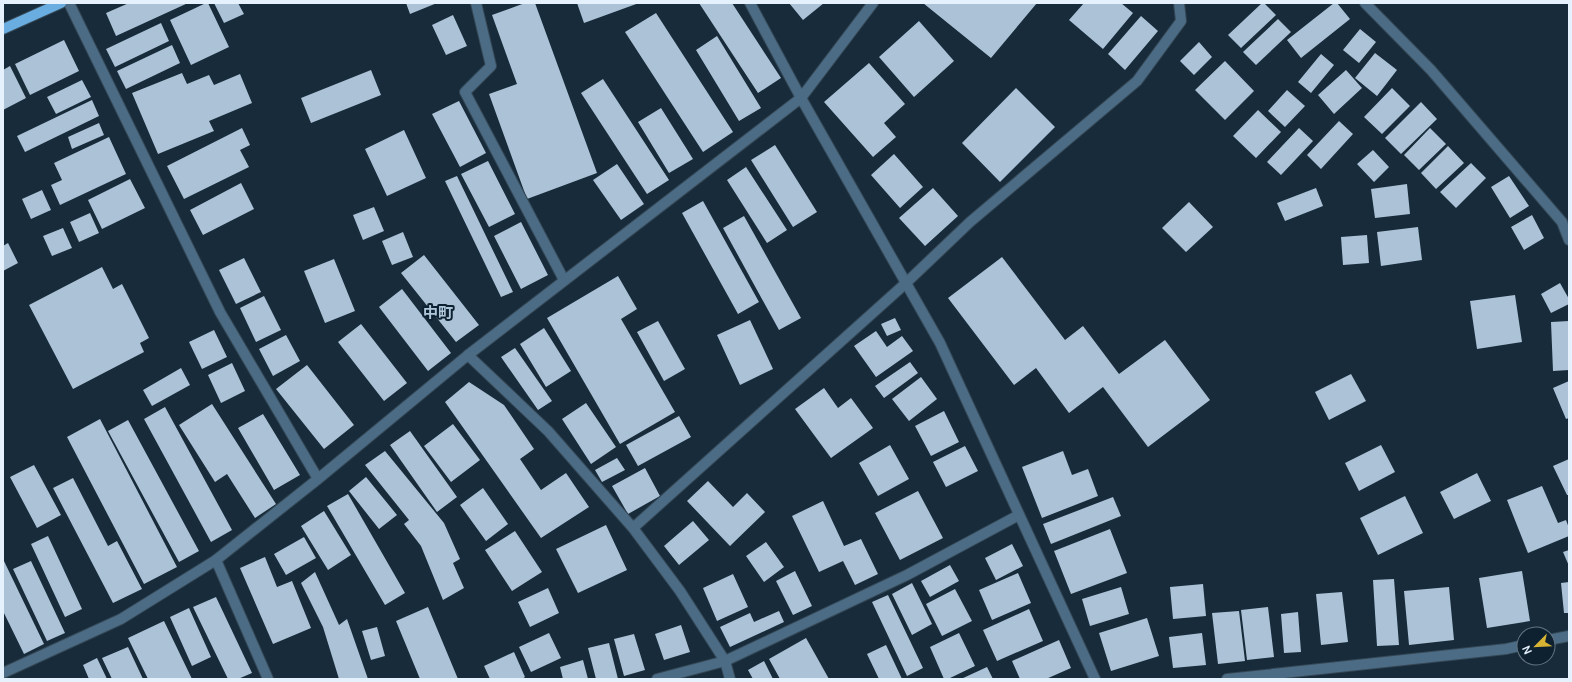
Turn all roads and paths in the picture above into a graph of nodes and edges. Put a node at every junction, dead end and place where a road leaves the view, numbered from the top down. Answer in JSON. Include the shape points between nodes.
{"nodes":[{"id":1,"x":62,"y":3,"type":"edge"},
{"id":2,"x":69,"y":3,"type":"edge"},
{"id":3,"x":476,"y":3,"type":"edge"},
{"id":4,"x":750,"y":3,"type":"edge"},
{"id":5,"x":873,"y":3,"type":"edge"},
{"id":6,"x":1179,"y":3,"type":"edge"},
{"id":7,"x":1366,"y":3,"type":"edge"},
{"id":8,"x":3,"y":29,"type":"edge"},
{"id":9,"x":802,"y":98,"type":"junction"},
{"id":10,"x":1569,"y":240,"type":"edge"},
{"id":11,"x":564,"y":280,"type":"junction"},
{"id":12,"x":906,"y":283,"type":"junction"},
{"id":13,"x":468,"y":355,"type":"junction"},
{"id":14,"x":318,"y":478,"type":"junction"},
{"id":15,"x":1019,"y":515,"type":"junction"},
{"id":16,"x":633,"y":528,"type":"junction"},
{"id":17,"x":216,"y":560,"type":"junction"},
{"id":18,"x":1569,"y":636,"type":"edge"},
{"id":19,"x":1556,"y":638,"type":"edge"},
{"id":20,"x":1516,"y":647,"type":"edge"},
{"id":21,"x":725,"y":661,"type":"junction"},
{"id":22,"x":3,"y":673,"type":"edge"},
{"id":23,"x":268,"y":679,"type":"edge"},
{"id":24,"x":657,"y":679,"type":"edge"},
{"id":25,"x":730,"y":679,"type":"edge"},
{"id":26,"x":1095,"y":679,"type":"edge"},
{"id":27,"x":1227,"y":679,"type":"edge"}],
"edges":[{"from":1,"to":8,"type":"main road"},
{"from":2,"to":14,"type":"street","via":[[220,312]]},
{"from":3,"to":11,"type":"street","via":[[491,66],[465,92]]},
{"from":4,"to":9,"type":"street"},
{"from":5,"to":9,"type":"street"},
{"from":6,"to":12,"type":"street","via":[[1181,21],[1137,81],[970,222]]},
{"from":7,"to":10,"type":"street","via":[[1431,70],[1562,222]]},
{"from":9,"to":11,"type":"street"},
{"from":9,"to":12,"type":"street"},
{"from":11,"to":13,"type":"street"},
{"from":12,"to":15,"type":"street","via":[[940,343]]},
{"from":12,"to":16,"type":"street"},
{"from":13,"to":14,"type":"street"},
{"from":13,"to":16,"type":"street","via":[[548,431]]},
{"from":14,"to":17,"type":"street"},
{"from":15,"to":21,"type":"street","via":[[907,574]]},
{"from":15,"to":26,"type":"street"},
{"from":16,"to":21,"type":"street","via":[[680,591]]},
{"from":17,"to":22,"type":"street","via":[[121,619]]},
{"from":17,"to":23,"type":"street"},
{"from":18,"to":19,"type":"street"},
{"from":20,"to":27,"type":"street"},
{"from":21,"to":24,"type":"street"},
{"from":21,"to":25,"type":"street"}]}
